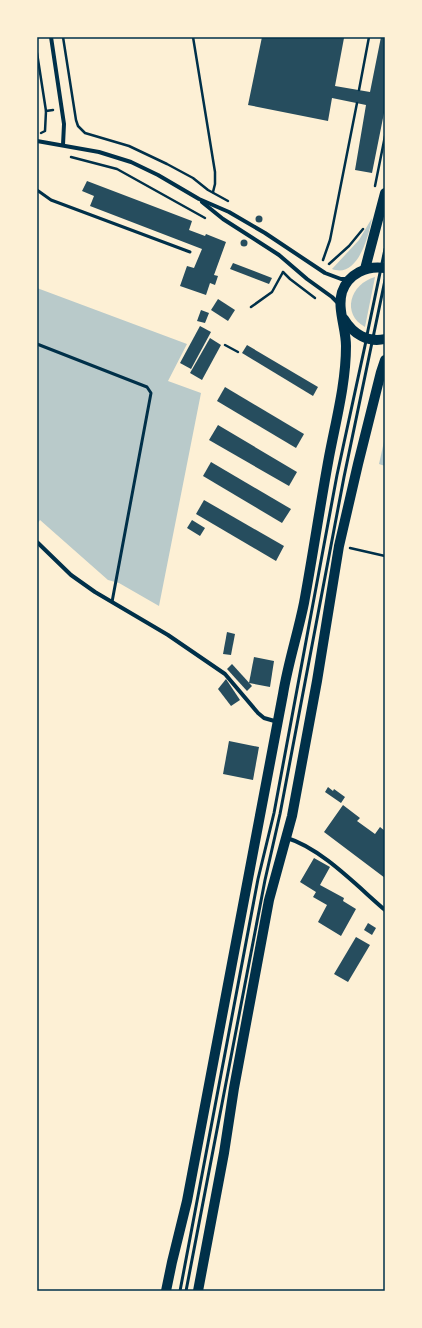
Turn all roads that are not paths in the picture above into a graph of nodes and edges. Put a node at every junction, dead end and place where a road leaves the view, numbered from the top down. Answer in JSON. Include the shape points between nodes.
{"nodes":[{"id":1,"x":51,"y":37,"type":"edge"},
{"id":2,"x":37,"y":141,"type":"edge"},
{"id":3,"x":63,"y":145,"type":"junction"},
{"id":4,"x":37,"y":190,"type":"edge"},
{"id":5,"x":385,"y":193,"type":"edge"},
{"id":6,"x":199,"y":199,"type":"junction"},
{"id":7,"x":385,"y":249,"type":"edge"},
{"id":8,"x":190,"y":252,"type":"dead end"},
{"id":9,"x":383,"y":267,"type":"edge"},
{"id":10,"x":364,"y":269,"type":"junction"},
{"id":11,"x":350,"y":279,"type":"junction"},
{"id":12,"x":385,"y":280,"type":"edge"},
{"id":13,"x":341,"y":310,"type":"junction"},
{"id":14,"x":369,"y":339,"type":"junction"},
{"id":15,"x":385,"y":339,"type":"edge"},
{"id":16,"x":37,"y":344,"type":"edge"},
{"id":17,"x":385,"y":360,"type":"edge"},
{"id":18,"x":37,"y":542,"type":"edge"},
{"id":19,"x":112,"y":602,"type":"junction"},
{"id":20,"x":278,"y":722,"type":"junction"},
{"id":21,"x":287,"y":838,"type":"junction"},
{"id":22,"x":385,"y":910,"type":"edge"},
{"id":23,"x":166,"y":1291,"type":"edge"},
{"id":24,"x":180,"y":1291,"type":"edge"},
{"id":25,"x":186,"y":1291,"type":"edge"},
{"id":26,"x":198,"y":1291,"type":"edge"}],
"edges":[{"from":1,"to":3,"type":"street","via":[[64,124]]},
{"from":2,"to":3,"type":"street"},
{"from":3,"to":6,"type":"street","via":[[131,162]]},
{"from":4,"to":8,"type":"lane","via":[[51,200]]},
{"from":5,"to":10,"type":"main road"},
{"from":6,"to":11,"type":"street","via":[[254,226],[325,273],[340,279]]},
{"from":6,"to":13,"type":"street","via":[[223,219],[279,255],[306,279],[332,297]]},
{"from":7,"to":9,"type":"lane"},
{"from":9,"to":10,"type":"main road"},
{"from":9,"to":14,"type":"lane"},
{"from":10,"to":11,"type":"main road"},
{"from":11,"to":13,"type":"main road","via":[[343,292]]},
{"from":12,"to":14,"type":"lane"},
{"from":13,"to":14,"type":"main road","via":[[349,326],[360,336]]},
{"from":13,"to":20,"type":"main road","via":[[346,344],[342,393],[303,606]]},
{"from":14,"to":15,"type":"main road"},
{"from":14,"to":24,"type":"lane","via":[[336,483]]},
{"from":14,"to":25,"type":"lane","via":[[280,814]]},
{"from":16,"to":19,"type":"lane","via":[[147,387],[151,393]]},
{"from":17,"to":21,"type":"main road","via":[[341,539]]},
{"from":18,"to":19,"type":"street","via":[[72,575]]},
{"from":19,"to":20,"type":"street","via":[[168,635],[225,674],[258,713],[264,718]]},
{"from":20,"to":23,"type":"main road","via":[[187,1201]]},
{"from":21,"to":22,"type":"street","via":[[322,856]]},
{"from":21,"to":26,"type":"main road","via":[[269,900]]}]}
